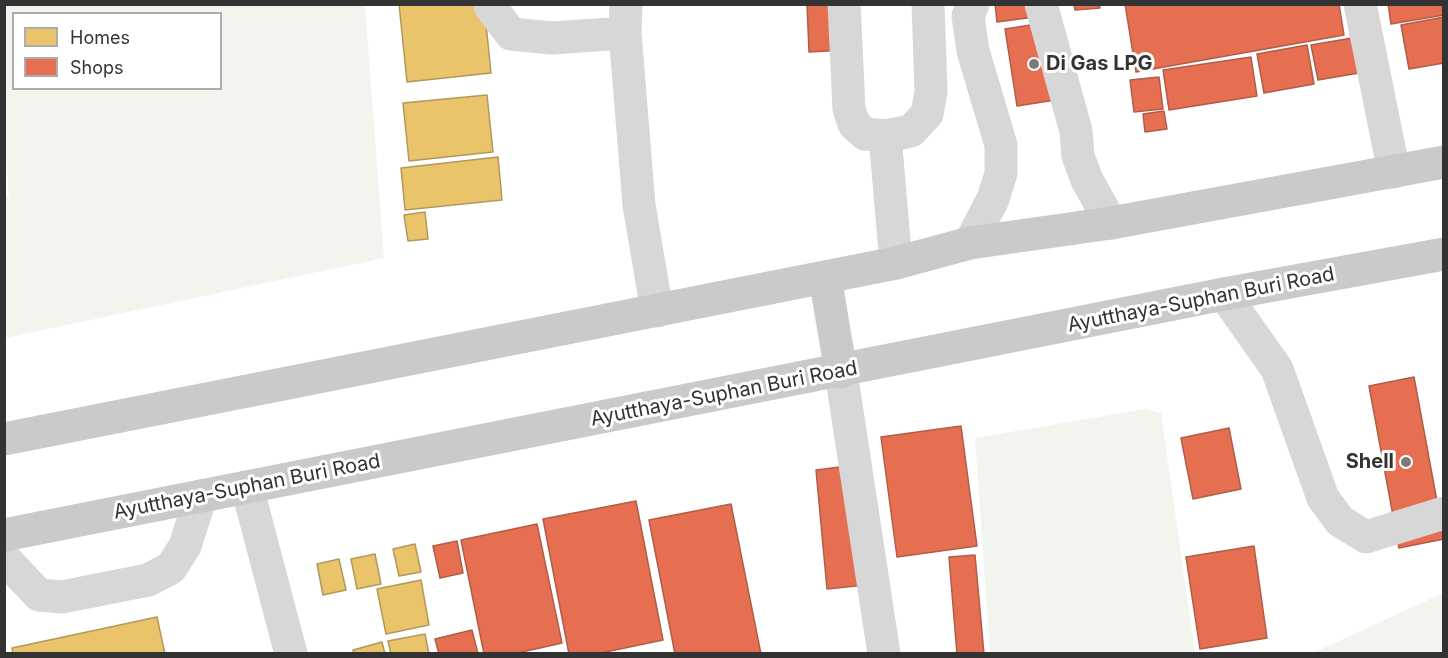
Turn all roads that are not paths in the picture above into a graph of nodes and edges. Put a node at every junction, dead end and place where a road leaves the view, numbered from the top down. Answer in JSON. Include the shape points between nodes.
{"nodes":[{"id":1,"x":844,"y":4,"type":"edge"},
{"id":2,"x":928,"y":4,"type":"edge"},
{"id":3,"x":973,"y":4,"type":"edge"},
{"id":4,"x":1041,"y":4,"type":"edge"},
{"id":5,"x":1360,"y":4,"type":"edge"},
{"id":6,"x":490,"y":6,"type":"dead end"},
{"id":7,"x":625,"y":19,"type":"edge"},
{"id":8,"x":885,"y":136,"type":"junction"},
{"id":9,"x":1443,"y":162,"type":"edge"},
{"id":10,"x":1394,"y":172,"type":"junction"},
{"id":11,"x":1110,"y":223,"type":"junction"},
{"id":12,"x":969,"y":243,"type":"junction"},
{"id":13,"x":1443,"y":254,"type":"edge"},
{"id":14,"x":896,"y":263,"type":"junction"},
{"id":15,"x":825,"y":277,"type":"junction"},
{"id":16,"x":1224,"y":294,"type":"junction"},
{"id":17,"x":657,"y":311,"type":"junction"},
{"id":18,"x":841,"y":372,"type":"junction"},
{"id":19,"x":4,"y":439,"type":"edge"},
{"id":20,"x":247,"y":488,"type":"junction"},
{"id":21,"x":201,"y":496,"type":"junction"},
{"id":22,"x":1443,"y":513,"type":"edge"},
{"id":23,"x":4,"y":535,"type":"edge"},
{"id":24,"x":4,"y":558,"type":"edge"},
{"id":25,"x":291,"y":654,"type":"edge"},
{"id":26,"x":884,"y":654,"type":"edge"}],
"edges":[{"from":1,"to":8,"type":"street","via":[[849,109],[854,124],[865,134]]},
{"from":2,"to":8,"type":"street","via":[[932,92],[927,114],[911,131]]},
{"from":3,"to":12,"type":"street","via":[[968,16],[973,51],[1001,145],[1001,173],[993,199]]},
{"from":4,"to":11,"type":"street","via":[[1076,131],[1078,156]]},
{"from":5,"to":10,"type":"street"},
{"from":6,"to":7,"type":"street","via":[[512,34],[552,38]]},
{"from":7,"to":17,"type":"street","via":[[639,205]]},
{"from":8,"to":14,"type":"street"},
{"from":9,"to":10,"type":"main road"},
{"from":10,"to":11,"type":"main road"},
{"from":11,"to":12,"type":"main road"},
{"from":12,"to":14,"type":"main road"},
{"from":13,"to":16,"type":"main road","name":"Ayutthaya-Suphan Buri Road"},
{"from":14,"to":15,"type":"main road"},
{"from":15,"to":17,"type":"main road"},
{"from":15,"to":18,"type":"main road"},
{"from":16,"to":18,"type":"main road","name":"Ayutthaya-Suphan Buri Road"},
{"from":16,"to":22,"type":"street","via":[[1277,369],[1323,498],[1340,521],[1366,537]]},
{"from":17,"to":19,"type":"main road"},
{"from":18,"to":20,"type":"main road","name":"Ayutthaya-Suphan Buri Road"},
{"from":18,"to":26,"type":"street"},
{"from":20,"to":21,"type":"main road","name":"Ayutthaya-Suphan Buri Road"},
{"from":20,"to":25,"type":"street"},
{"from":21,"to":23,"type":"main road","name":"Ayutthaya-Suphan Buri Road"},
{"from":21,"to":24,"type":"street","via":[[186,546],[171,568],[148,580],[62,597],[39,595]]}]}
